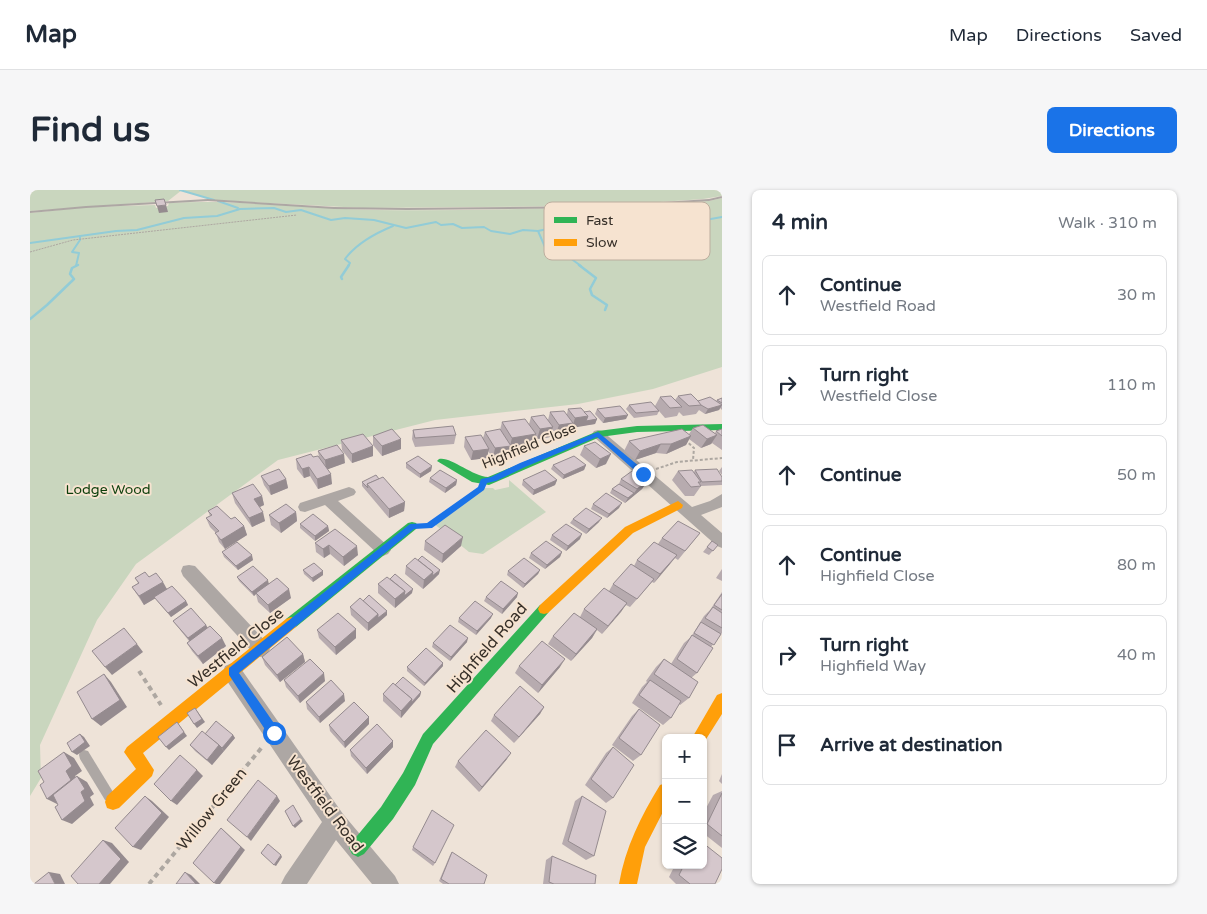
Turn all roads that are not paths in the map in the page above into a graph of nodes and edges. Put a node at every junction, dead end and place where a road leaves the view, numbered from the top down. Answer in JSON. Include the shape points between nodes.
{"nodes":[{"id":1,"x":722,"y":197,"type":"edge"},
{"id":2,"x":680,"y":202,"type":"edge"},
{"id":3,"x":544,"y":208,"type":"edge"},
{"id":4,"x":30,"y":212,"type":"edge"},
{"id":5,"x":722,"y":427,"type":"edge"},
{"id":6,"x":598,"y":434,"type":"junction"},
{"id":7,"x":442,"y":461,"type":"dead end"},
{"id":8,"x":350,"y":492,"type":"dead end"},
{"id":9,"x":327,"y":499,"type":"junction"},
{"id":10,"x":722,"y":499,"type":"edge"},
{"id":11,"x":305,"y":507,"type":"dead end"},
{"id":12,"x":683,"y":509,"type":"junction"},
{"id":13,"x":412,"y":526,"type":"road end"},
{"id":14,"x":722,"y":542,"type":"edge"},
{"id":15,"x":383,"y":550,"type":"junction"},
{"id":16,"x":189,"y":571,"type":"dead end"},
{"id":17,"x":261,"y":649,"type":"junction"},
{"id":18,"x":232,"y":672,"type":"junction"},
{"id":19,"x":722,"y":700,"type":"edge"},
{"id":20,"x":701,"y":734,"type":"edge"},
{"id":21,"x":84,"y":755,"type":"dead end"},
{"id":22,"x":662,"y":797,"type":"edge"},
{"id":23,"x":113,"y":802,"type":"joint"},
{"id":24,"x":335,"y":822,"type":"junction"},
{"id":25,"x":358,"y":848,"type":"junction"},
{"id":26,"x":293,"y":884,"type":"edge"},
{"id":27,"x":387,"y":884,"type":"edge"},
{"id":28,"x":628,"y":884,"type":"edge"}],
"edges":[{"from":1,"to":2,"type":"lane"},
{"from":3,"to":4,"type":"lane","via":[[317,207],[208,200]]},
{"from":5,"to":6,"type":"street","name":"Highfield Close","via":[[637,429]]},
{"from":6,"to":7,"type":"street","name":"Highfield Close","via":[[493,480],[476,480]]},
{"from":6,"to":12,"type":"street"},
{"from":8,"to":9,"type":"street"},
{"from":9,"to":11,"type":"street"},
{"from":9,"to":15,"type":"street"},
{"from":10,"to":12,"type":"street","via":[[715,504]]},
{"from":12,"to":14,"type":"street"},
{"from":12,"to":25,"type":"street","name":"Highfield Road","via":[[630,530],[533,619],[428,739],[409,779],[387,813]]},
{"from":13,"to":15,"type":"street","name":"Westfield Close"},
{"from":15,"to":17,"type":"street","name":"Westfield Close"},
{"from":16,"to":17,"type":"street"},
{"from":17,"to":18,"type":"street","name":"Westfield Close"},
{"from":18,"to":23,"type":"street","name":"Westfield Close","via":[[132,752],[146,770]]},
{"from":18,"to":24,"type":"street","name":"Westfield Road"},
{"from":19,"to":20,"type":"street"},
{"from":21,"to":23,"type":"lane"},
{"from":22,"to":28,"type":"street","via":[[642,828],[633,850]]},
{"from":24,"to":25,"type":"street","name":"Westfield Road"},
{"from":24,"to":26,"type":"street"},
{"from":25,"to":27,"type":"street","name":"Westfield Road"}]}
